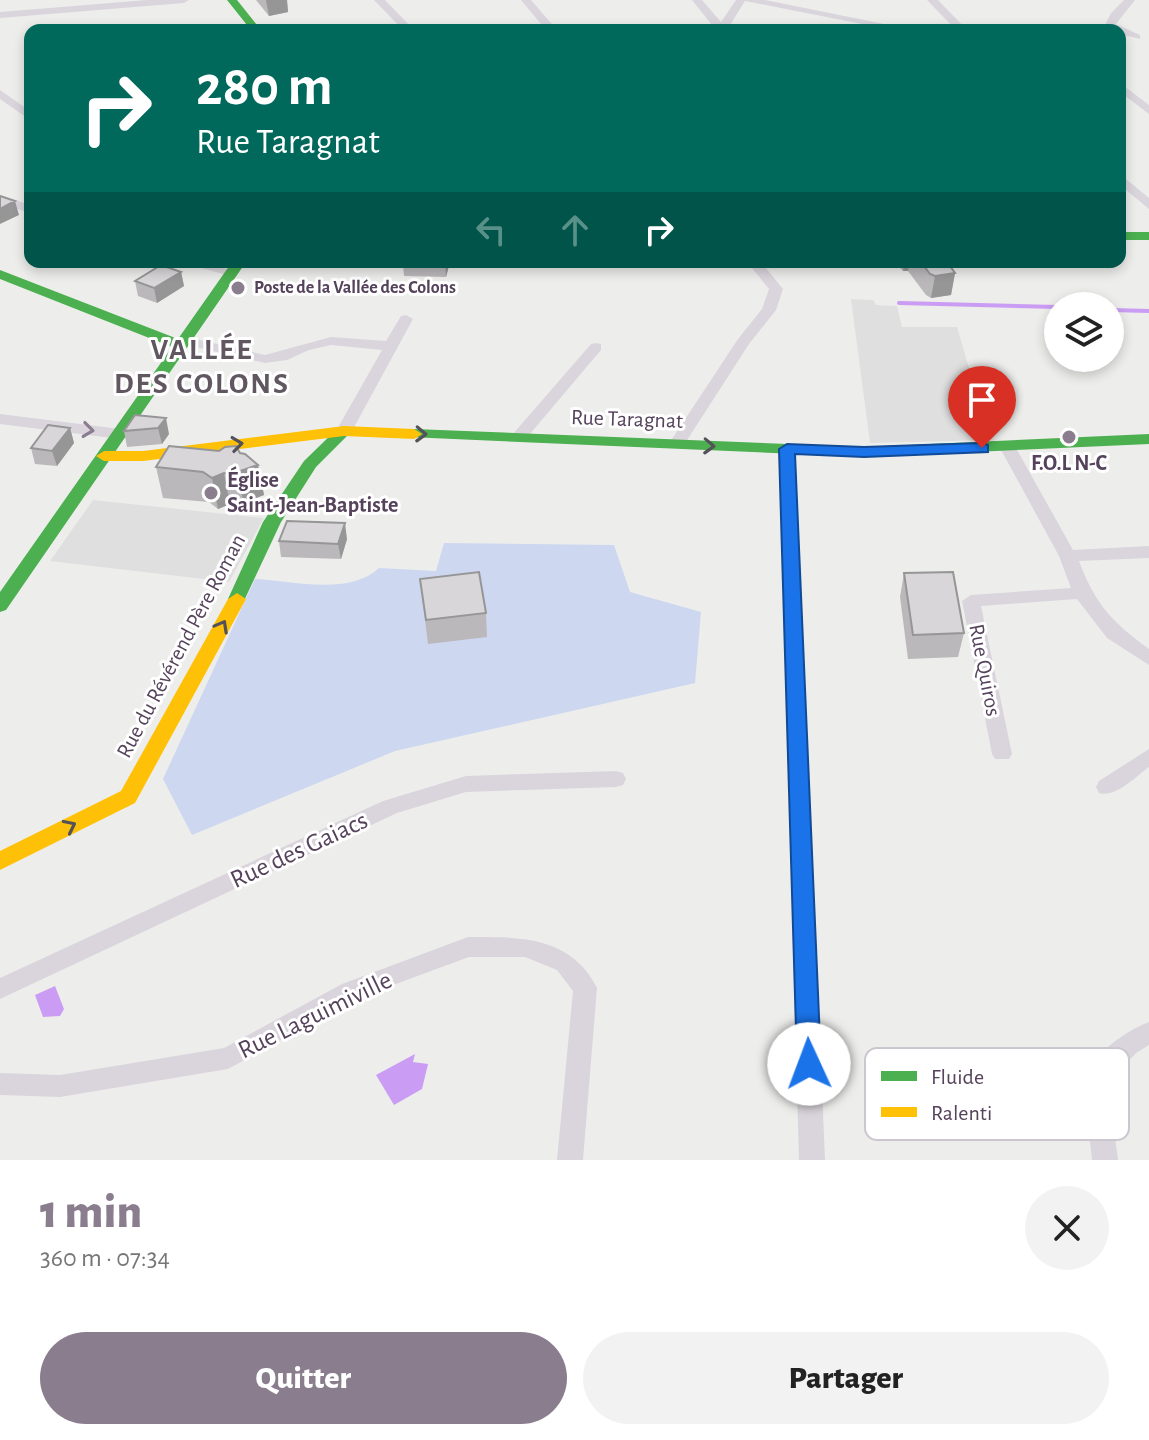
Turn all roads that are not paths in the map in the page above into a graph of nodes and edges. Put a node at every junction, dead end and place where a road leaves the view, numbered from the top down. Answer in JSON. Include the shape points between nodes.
{"nodes":[{"id":1,"x":3,"y":0,"type":"edge"},
{"id":2,"x":184,"y":0,"type":"edge"},
{"id":3,"x":232,"y":0,"type":"edge"},
{"id":4,"x":379,"y":0,"type":"edge"},
{"id":5,"x":526,"y":0,"type":"edge"},
{"id":6,"x":697,"y":0,"type":"edge"},
{"id":7,"x":741,"y":0,"type":"edge"},
{"id":8,"x":749,"y":0,"type":"edge"},
{"id":9,"x":932,"y":0,"type":"edge"},
{"id":10,"x":1130,"y":0,"type":"edge"},
{"id":11,"x":101,"y":3,"type":"edge"},
{"id":12,"x":0,"y":13,"type":"edge"},
{"id":13,"x":251,"y":24,"type":"edge"},
{"id":14,"x":403,"y":24,"type":"edge"},
{"id":15,"x":547,"y":24,"type":"edge"},
{"id":16,"x":717,"y":24,"type":"edge"},
{"id":17,"x":726,"y":24,"type":"edge"},
{"id":18,"x":863,"y":24,"type":"edge"},
{"id":19,"x":956,"y":24,"type":"edge"},
{"id":20,"x":1110,"y":24,"type":"edge"},
{"id":21,"x":1126,"y":32,"type":"edge"},
{"id":22,"x":1136,"y":37,"type":"junction"},
{"id":23,"x":1149,"y":37,"type":"edge"},
{"id":24,"x":1126,"y":43,"type":"edge"},
{"id":25,"x":1126,"y":91,"type":"edge"},
{"id":26,"x":0,"y":93,"type":"edge"},
{"id":27,"x":1149,"y":111,"type":"edge"},
{"id":28,"x":24,"y":112,"type":"edge"},
{"id":29,"x":1126,"y":184,"type":"edge"},
{"id":30,"x":0,"y":199,"type":"edge"},
{"id":31,"x":1149,"y":205,"type":"edge"},
{"id":32,"x":24,"y":207,"type":"edge"},
{"id":33,"x":1126,"y":236,"type":"edge"},
{"id":34,"x":1149,"y":236,"type":"edge"},
{"id":35,"x":234,"y":268,"type":"edge"},
{"id":36,"x":759,"y":268,"type":"edge"},
{"id":37,"x":0,"y":274,"type":"edge"},
{"id":38,"x":406,"y":319,"type":"dead end"},
{"id":39,"x":182,"y":342,"type":"junction"},
{"id":40,"x":391,"y":346,"type":"junction"},
{"id":41,"x":596,"y":347,"type":"dead end"},
{"id":42,"x":0,"y":419,"type":"edge"},
{"id":43,"x":344,"y":431,"type":"junction"},
{"id":44,"x":120,"y":434,"type":"junction"},
{"id":45,"x":518,"y":438,"type":"junction"},
{"id":46,"x":1149,"y":439,"type":"edge"},
{"id":47,"x":676,"y":445,"type":"junction"},
{"id":48,"x":1008,"y":448,"type":"junction"},
{"id":49,"x":787,"y":449,"type":"junction"},
{"id":50,"x":104,"y":456,"type":"junction"},
{"id":51,"x":1149,"y":552,"type":"edge"},
{"id":52,"x":1068,"y":556,"type":"junction"},
{"id":53,"x":1082,"y":593,"type":"junction"},
{"id":54,"x":0,"y":606,"type":"edge"},
{"id":55,"x":1149,"y":658,"type":"edge"},
{"id":56,"x":1002,"y":754,"type":"dead end"},
{"id":57,"x":1149,"y":757,"type":"edge"},
{"id":58,"x":616,"y":779,"type":"dead end"},
{"id":59,"x":1106,"y":787,"type":"dead end"},
{"id":60,"x":0,"y":861,"type":"edge"},
{"id":61,"x":0,"y":989,"type":"edge"},
{"id":62,"x":1149,"y":1033,"type":"edge"},
{"id":63,"x":1124,"y":1048,"type":"edge"},
{"id":64,"x":0,"y":1084,"type":"edge"},
{"id":65,"x":1102,"y":1140,"type":"edge"},
{"id":66,"x":570,"y":1160,"type":"edge"},
{"id":67,"x":812,"y":1160,"type":"edge"},
{"id":68,"x":1105,"y":1160,"type":"edge"}],
"edges":[{"from":1,"to":12,"type":"street"},
{"from":2,"to":11,"type":"street"},
{"from":3,"to":13,"type":"street"},
{"from":4,"to":14,"type":"street"},
{"from":5,"to":15,"type":"street"},
{"from":6,"to":16,"type":"street"},
{"from":7,"to":17,"type":"street"},
{"from":8,"to":18,"type":"street"},
{"from":9,"to":19,"type":"street"},
{"from":10,"to":20,"type":"street"},
{"from":11,"to":12,"type":"street"},
{"from":21,"to":22,"type":"street"},
{"from":22,"to":23,"type":"street"},
{"from":22,"to":24,"type":"street"},
{"from":25,"to":27,"type":"street"},
{"from":26,"to":28,"type":"street"},
{"from":29,"to":31,"type":"street"},
{"from":30,"to":32,"type":"street"},
{"from":33,"to":34,"type":"street"},
{"from":35,"to":39,"type":"street"},
{"from":36,"to":47,"type":"street","via":[[776,289],[769,310]]},
{"from":37,"to":39,"type":"street"},
{"from":38,"to":40,"type":"street","name":"Rue du Révérend Père Roman"},
{"from":39,"to":40,"type":"street","via":[[265,359],[331,341]]},
{"from":39,"to":44,"type":"street"},
{"from":40,"to":43,"type":"street","name":"Rue du Révérend Père Roman"},
{"from":41,"to":45,"type":"street"},
{"from":42,"to":44,"type":"street","one_way":true},
{"from":43,"to":45,"type":"street","name":"Rue Taragnat","one_way":true},
{"from":50,"to":43,"type":"street","name":"Rue Taragnat","one_way":true,"via":[[143,456]]},
{"from":60,"to":43,"type":"street","name":"Rue du Révérend Père Roman","one_way":true,"via":[[128,797],[250,574],[272,522],[310,464]]},
{"from":44,"to":50,"type":"street"},
{"from":45,"to":47,"type":"street","name":"Rue Taragnat"},
{"from":46,"to":48,"type":"street","name":"Rue Taragnat"},
{"from":47,"to":49,"type":"street","name":"Rue Taragnat","one_way":true},
{"from":48,"to":49,"type":"street","name":"Rue Taragnat"},
{"from":48,"to":52,"type":"street"},
{"from":49,"to":67,"type":"street"},
{"from":50,"to":54,"type":"street"},
{"from":51,"to":52,"type":"street"},
{"from":52,"to":53,"type":"street"},
{"from":53,"to":55,"type":"street","via":[[1114,633]]},
{"from":53,"to":56,"type":"street","name":"Rue Quiros","via":[[971,601]]},
{"from":57,"to":59,"type":"street"},
{"from":58,"to":61,"type":"street","name":"Rue des Gaiacs","via":[[466,784],[390,807]]},
{"from":62,"to":63,"type":"street"},
{"from":64,"to":66,"type":"street","name":"Rue Laguimiville","via":[[60,1086],[228,1058],[350,991],[424,963],[468,947],[526,947],[565,963],[585,988]]},
{"from":65,"to":68,"type":"street"}]}
